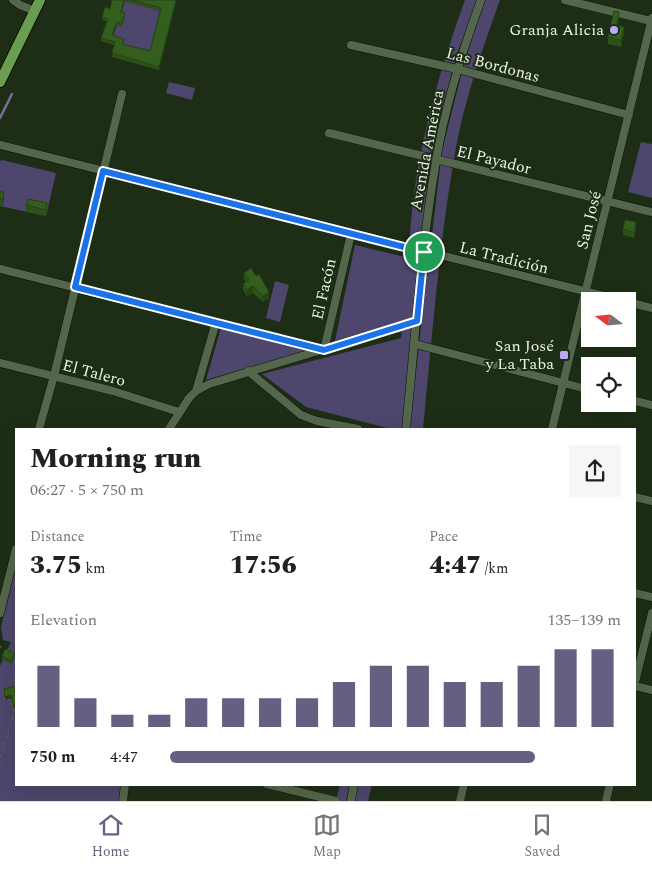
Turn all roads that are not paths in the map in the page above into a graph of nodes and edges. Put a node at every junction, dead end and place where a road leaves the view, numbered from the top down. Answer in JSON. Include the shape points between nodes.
{"nodes":[{"id":1,"x":13,"y":0,"type":"edge"},
{"id":2,"x":40,"y":0,"type":"edge"},
{"id":3,"x":481,"y":0,"type":"edge"},
{"id":4,"x":565,"y":0,"type":"edge"},
{"id":5,"x":35,"y":11,"type":"junction"},
{"id":6,"x":652,"y":20,"type":"edge"},
{"id":7,"x":351,"y":44,"type":"dead end"},
{"id":8,"x":457,"y":69,"type":"junction"},
{"id":9,"x":0,"y":82,"type":"edge"},
{"id":10,"x":122,"y":94,"type":"dead end"},
{"id":11,"x":628,"y":115,"type":"junction"},
{"id":12,"x":329,"y":133,"type":"dead end"},
{"id":13,"x":0,"y":145,"type":"edge"},
{"id":14,"x":436,"y":160,"type":"junction"},
{"id":15,"x":103,"y":171,"type":"junction"},
{"id":16,"x":607,"y":202,"type":"junction"},
{"id":17,"x":652,"y":212,"type":"edge"},
{"id":18,"x":351,"y":234,"type":"junction"},
{"id":19,"x":424,"y":252,"type":"junction"},
{"id":20,"x":0,"y":269,"type":"edge"},
{"id":21,"x":75,"y":287,"type":"junction"},
{"id":22,"x":585,"y":292,"type":"joint"},
{"id":23,"x":636,"y":304,"type":"edge"},
{"id":24,"x":652,"y":308,"type":"edge"},
{"id":25,"x":581,"y":309,"type":"edge"},
{"id":26,"x":417,"y":321,"type":"junction"},
{"id":27,"x":216,"y":322,"type":"junction"},
{"id":28,"x":415,"y":344,"type":"junction"},
{"id":29,"x":324,"y":350,"type":"junction"},
{"id":30,"x":0,"y":363,"type":"edge"},
{"id":31,"x":248,"y":371,"type":"junction"},
{"id":32,"x":54,"y":376,"type":"junction"},
{"id":33,"x":563,"y":383,"type":"junction"},
{"id":34,"x":581,"y":388,"type":"edge"},
{"id":35,"x":196,"y":391,"type":"junction"},
{"id":36,"x":636,"y":401,"type":"edge"},
{"id":37,"x":652,"y":406,"type":"edge"},
{"id":38,"x":179,"y":412,"type":"junction"},
{"id":39,"x":39,"y":428,"type":"edge"},
{"id":40,"x":170,"y":428,"type":"edge"},
{"id":41,"x":353,"y":428,"type":"edge"},
{"id":42,"x":406,"y":428,"type":"edge"},
{"id":43,"x":552,"y":428,"type":"edge"},
{"id":44,"x":636,"y":497,"type":"edge"},
{"id":45,"x":652,"y":501,"type":"edge"},
{"id":46,"x":15,"y":553,"type":"edge"},
{"id":47,"x":636,"y":593,"type":"edge"},
{"id":48,"x":652,"y":597,"type":"edge"},
{"id":49,"x":0,"y":613,"type":"edge"},
{"id":50,"x":652,"y":613,"type":"edge"},
{"id":51,"x":636,"y":680,"type":"edge"},
{"id":52,"x":636,"y":684,"type":"edge"},
{"id":53,"x":652,"y":690,"type":"edge"},
{"id":54,"x":125,"y":786,"type":"edge"},
{"id":55,"x":275,"y":786,"type":"edge"},
{"id":56,"x":354,"y":786,"type":"edge"},
{"id":57,"x":464,"y":786,"type":"edge"},
{"id":58,"x":610,"y":786,"type":"edge"},
{"id":59,"x":124,"y":801,"type":"edge"},
{"id":60,"x":336,"y":801,"type":"edge"},
{"id":61,"x":351,"y":801,"type":"edge"},
{"id":62,"x":460,"y":801,"type":"edge"},
{"id":63,"x":606,"y":801,"type":"edge"}],
"edges":[{"from":1,"to":5,"type":"street"},
{"from":2,"to":5,"type":"main road"},
{"from":3,"to":8,"type":"street","name":"Avenida América"},
{"from":4,"to":6,"type":"street"},
{"from":5,"to":9,"type":"main road"},
{"from":6,"to":11,"type":"street","name":"San José"},
{"from":7,"to":8,"type":"street","name":"Las Bordonas"},
{"from":8,"to":11,"type":"street","name":"Las Bordonas"},
{"from":8,"to":14,"type":"street","name":"Avenida América"},
{"from":10,"to":15,"type":"street"},
{"from":11,"to":16,"type":"street","name":"San José"},
{"from":12,"to":14,"type":"street","name":"El Payador"},
{"from":13,"to":15,"type":"street","name":"La Tradición"},
{"from":14,"to":16,"type":"street","name":"El Payador"},
{"from":14,"to":19,"type":"street","name":"Avenida América"},
{"from":15,"to":18,"type":"street","name":"La Tradición"},
{"from":15,"to":21,"type":"street"},
{"from":16,"to":17,"type":"street","name":"El Payador"},
{"from":16,"to":22,"type":"street","name":"San José"},
{"from":18,"to":19,"type":"street","name":"La Tradición"},
{"from":18,"to":29,"type":"street","name":"El Facón"},
{"from":19,"to":22,"type":"street","name":"La Tradición"},
{"from":19,"to":26,"type":"street","name":"Avenida América"},
{"from":20,"to":21,"type":"street"},
{"from":21,"to":27,"type":"street"},
{"from":21,"to":32,"type":"street"},
{"from":23,"to":24,"type":"street","name":"La Tradición"},
{"from":25,"to":33,"type":"street","name":"San José"},
{"from":26,"to":28,"type":"street","name":"Avenida América"},
{"from":26,"to":29,"type":"street"},
{"from":27,"to":29,"type":"street"},
{"from":27,"to":35,"type":"street"},
{"from":28,"to":33,"type":"street"},
{"from":28,"to":42,"type":"street","name":"Avenida América"},
{"from":29,"to":31,"type":"street"},
{"from":30,"to":32,"type":"street","name":"El Talero"},
{"from":31,"to":35,"type":"street"},
{"from":31,"to":41,"type":"street","via":[[301,416]]},
{"from":32,"to":38,"type":"street","name":"El Talero"},
{"from":32,"to":39,"type":"street"},
{"from":33,"to":34,"type":"street"},
{"from":33,"to":43,"type":"street","name":"San José"},
{"from":35,"to":38,"type":"street"},
{"from":36,"to":37,"type":"street"},
{"from":38,"to":40,"type":"street"},
{"from":44,"to":45,"type":"street"},
{"from":46,"to":49,"type":"street"},
{"from":47,"to":48,"type":"street"},
{"from":50,"to":51,"type":"street"},
{"from":52,"to":53,"type":"street"},
{"from":54,"to":59,"type":"street"},
{"from":55,"to":60,"type":"street"},
{"from":56,"to":61,"type":"street"},
{"from":57,"to":62,"type":"street"},
{"from":58,"to":63,"type":"street"}]}
